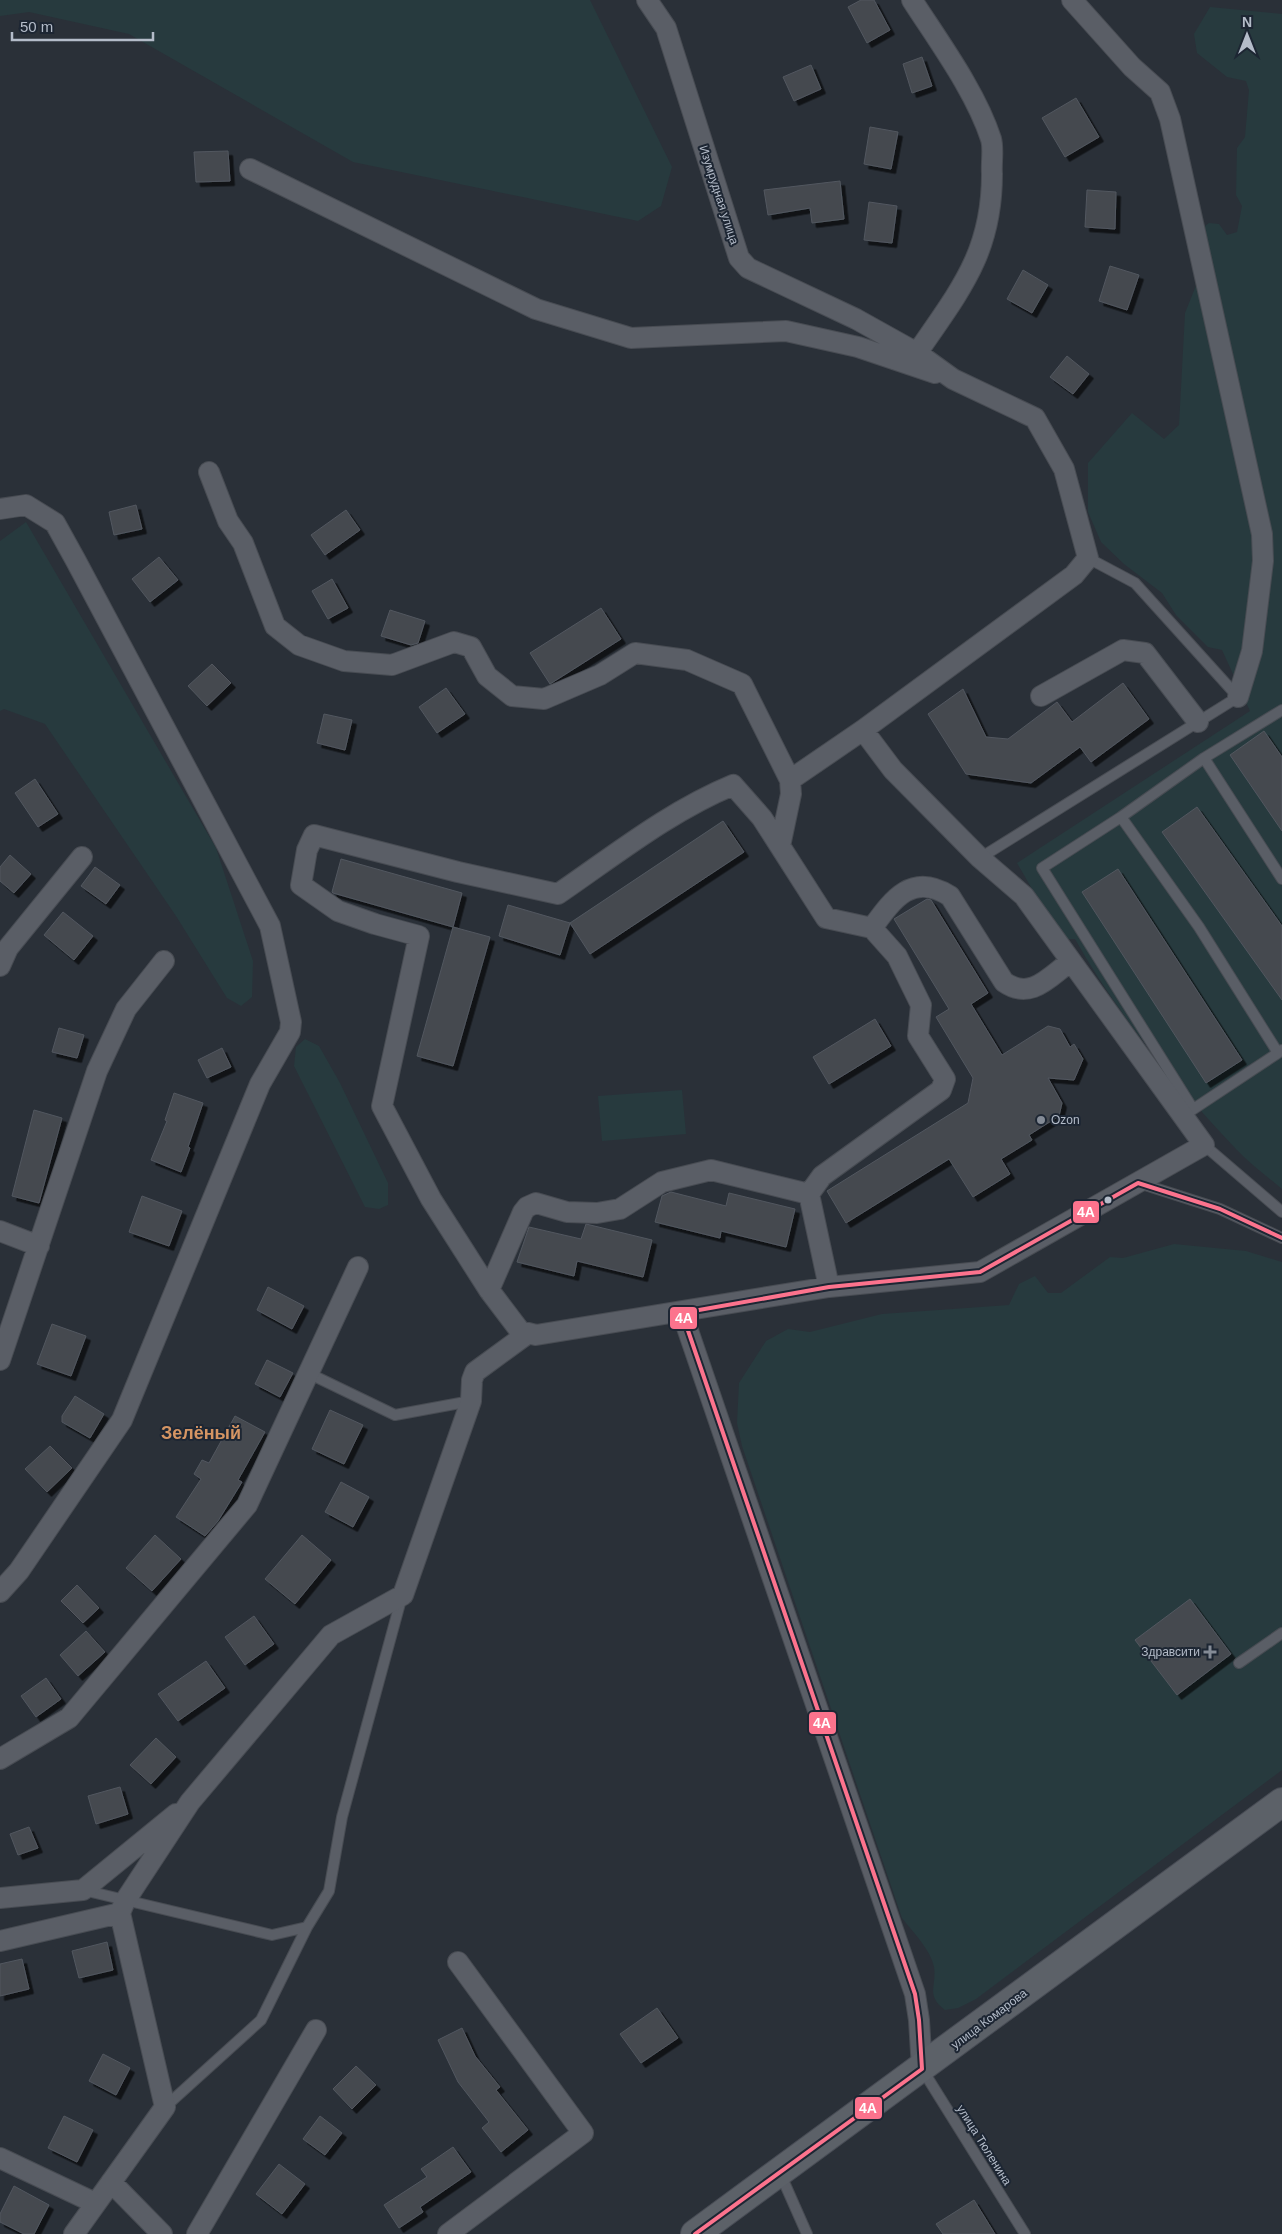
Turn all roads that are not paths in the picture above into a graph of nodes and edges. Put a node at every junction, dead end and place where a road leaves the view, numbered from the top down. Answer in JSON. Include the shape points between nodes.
{"nodes":[{"id":1,"x":648,"y":0,"type":"edge"},
{"id":2,"x":912,"y":0,"type":"edge"},
{"id":3,"x":1072,"y":0,"type":"edge"},
{"id":4,"x":250,"y":169,"type":"dead end"},
{"id":5,"x":918,"y":353,"type":"junction"},
{"id":6,"x":953,"y":379,"type":"junction"},
{"id":7,"x":209,"y":472,"type":"dead end"},
{"id":8,"x":0,"y":509,"type":"edge"},
{"id":9,"x":1088,"y":558,"type":"junction"},
{"id":10,"x":1041,"y":696,"type":"dead end"},
{"id":11,"x":1238,"y":697,"type":"junction"},
{"id":12,"x":1282,"y":710,"type":"edge"},
{"id":13,"x":1198,"y":722,"type":"junction"},
{"id":14,"x":864,"y":730,"type":"junction"},
{"id":15,"x":1204,"y":758,"type":"junction"},
{"id":16,"x":790,"y":780,"type":"junction"},
{"id":17,"x":1120,"y":817,"type":"junction"},
{"id":18,"x":780,"y":846,"type":"junction"},
{"id":19,"x":82,"y":857,"type":"dead end"},
{"id":20,"x":980,"y":858,"type":"junction"},
{"id":21,"x":1282,"y":879,"type":"edge"},
{"id":22,"x":872,"y":928,"type":"junction"},
{"id":23,"x":164,"y":961,"type":"dead end"},
{"id":24,"x":1071,"y":961,"type":"junction"},
{"id":25,"x":0,"y":966,"type":"edge"},
{"id":26,"x":1280,"y":1051,"type":"edge"},
{"id":27,"x":1188,"y":1112,"type":"junction"},
{"id":28,"x":1204,"y":1145,"type":"junction"},
{"id":29,"x":1138,"y":1183,"type":"junction"},
{"id":30,"x":809,"y":1194,"type":"junction"},
{"id":31,"x":1282,"y":1212,"type":"edge"},
{"id":32,"x":0,"y":1231,"type":"edge"},
{"id":33,"x":1282,"y":1238,"type":"edge"},
{"id":34,"x":39,"y":1246,"type":"junction"},
{"id":35,"x":358,"y":1267,"type":"dead end"},
{"id":36,"x":829,"y":1287,"type":"junction"},
{"id":37,"x":489,"y":1290,"type":"junction"},
{"id":38,"x":682,"y":1313,"type":"junction"},
{"id":39,"x":526,"y":1334,"type":"junction"},
{"id":40,"x":0,"y":1360,"type":"edge"},
{"id":41,"x":308,"y":1374,"type":"junction"},
{"id":42,"x":471,"y":1401,"type":"junction"},
{"id":43,"x":0,"y":1592,"type":"edge"},
{"id":44,"x":402,"y":1595,"type":"junction"},
{"id":45,"x":1282,"y":1633,"type":"edge"},
{"id":46,"x":1239,"y":1663,"type":"dead end"},
{"id":47,"x":0,"y":1759,"type":"edge"},
{"id":48,"x":190,"y":1802,"type":"junction"},
{"id":49,"x":1282,"y":1802,"type":"edge"},
{"id":50,"x":82,"y":1890,"type":"junction"},
{"id":51,"x":0,"y":1898,"type":"edge"},
{"id":52,"x":123,"y":1907,"type":"junction"},
{"id":53,"x":307,"y":1927,"type":"junction"},
{"id":54,"x":0,"y":1941,"type":"edge"},
{"id":55,"x":458,"y":1962,"type":"dead end"},
{"id":56,"x":316,"y":2030,"type":"dead end"},
{"id":57,"x":922,"y":2069,"type":"junction"},
{"id":58,"x":165,"y":2107,"type":"junction"},
{"id":59,"x":0,"y":2158,"type":"edge"},
{"id":60,"x":780,"y":2172,"type":"junction"},
{"id":61,"x":111,"y":2182,"type":"junction"},
{"id":62,"x":95,"y":2203,"type":"junction"},
{"id":63,"x":74,"y":2234,"type":"edge"},
{"id":64,"x":162,"y":2234,"type":"edge"},
{"id":65,"x":197,"y":2234,"type":"edge"},
{"id":66,"x":448,"y":2234,"type":"edge"},
{"id":67,"x":695,"y":2234,"type":"edge"},
{"id":68,"x":807,"y":2234,"type":"edge"},
{"id":69,"x":1025,"y":2234,"type":"edge"}],
"edges":[{"from":1,"to":5,"type":"street","name":"Изумрудная улица","via":[[666,28],[739,258],[748,268],[856,319]]},
{"from":2,"to":5,"type":"street","via":[[970,93],[991,141],[992,202],[983,244],[964,284]]},
{"from":3,"to":11,"type":"street","via":[[1132,67],[1160,92],[1170,119],[1262,534],[1263,561],[1252,651]]},
{"from":4,"to":6,"type":"street","via":[[536,309],[631,338],[786,331],[858,347]]},
{"from":5,"to":6,"type":"street","name":"Изумрудная улица"},
{"from":6,"to":9,"type":"street","via":[[1035,418],[1064,469]]},
{"from":7,"to":16,"type":"street","via":[[228,520],[243,544],[275,626],[299,646],[344,661],[392,665],[454,642],[470,647],[487,676],[512,696],[544,699],[600,675],[635,653],[687,660],[742,684]]},
{"from":8,"to":43,"type":"street","via":[[26,505],[55,523],[270,926],[291,1022],[290,1032],[260,1084],[122,1420],[19,1572]]},
{"from":9,"to":11,"type":"lane","via":[[1135,583]]},
{"from":9,"to":14,"type":"street","via":[[1074,575]]},
{"from":10,"to":13,"type":"street","via":[[1123,650],[1145,653]]},
{"from":11,"to":13,"type":"lane"},
{"from":12,"to":15,"type":"lane"},
{"from":13,"to":20,"type":"lane"},
{"from":14,"to":16,"type":"street"},
{"from":14,"to":20,"type":"street","via":[[893,770]]},
{"from":15,"to":17,"type":"lane"},
{"from":15,"to":21,"type":"lane"},
{"from":16,"to":18,"type":"street","via":[[791,794]]},
{"from":17,"to":26,"type":"lane","via":[[1199,927]]},
{"from":17,"to":27,"type":"lane","via":[[1042,868]]},
{"from":18,"to":22,"type":"street","via":[[826,918]]},
{"from":18,"to":37,"type":"street","via":[[762,818],[733,785],[675,814],[558,894],[314,835],[307,850],[301,886],[338,911],[420,936],[382,1106],[431,1199]]},
{"from":19,"to":25,"type":"street","via":[[8,948]]},
{"from":20,"to":24,"type":"street","via":[[1024,896]]},
{"from":22,"to":24,"type":"street","via":[[905,891],[924,885],[938,888],[950,896],[1004,982],[1015,990],[1032,990]]},
{"from":22,"to":30,"type":"street","via":[[897,956],[921,1005],[918,1036],[945,1079],[944,1084],[941,1090],[822,1176]]},
{"from":23,"to":34,"type":"street","via":[[126,1008],[97,1071]]},
{"from":24,"to":27,"type":"street"},
{"from":26,"to":27,"type":"lane"},
{"from":27,"to":28,"type":"street"},
{"from":28,"to":29,"type":"street"},
{"from":28,"to":31,"type":"lane"},
{"from":29,"to":33,"type":"lane","via":[[1220,1209]]},
{"from":29,"to":36,"type":"street","via":[[980,1272]]},
{"from":30,"to":36,"type":"street"},
{"from":30,"to":37,"type":"street","via":[[712,1170],[662,1182],[620,1209],[597,1213],[567,1212],[536,1203],[523,1212]]},
{"from":32,"to":34,"type":"street"},
{"from":34,"to":40,"type":"street"},
{"from":35,"to":41,"type":"street"},
{"from":36,"to":38,"type":"street"},
{"from":37,"to":39,"type":"street","via":[[520,1331]]},
{"from":38,"to":39,"type":"street","via":[[536,1336]]},
{"from":38,"to":57,"type":"street","via":[[915,1994]]},
{"from":39,"to":42,"type":"street","via":[[475,1372]]},
{"from":41,"to":42,"type":"lane","via":[[395,1414]]},
{"from":41,"to":47,"type":"street","via":[[247,1505],[69,1718]]},
{"from":42,"to":44,"type":"street"},
{"from":44,"to":48,"type":"street","via":[[331,1635]]},
{"from":44,"to":53,"type":"lane","via":[[342,1818],[329,1891]]},
{"from":45,"to":46,"type":"lane"},
{"from":48,"to":50,"type":"street"},
{"from":48,"to":52,"type":"street"},
{"from":49,"to":57,"type":"main road","name":"улица Комарова"},
{"from":50,"to":51,"type":"street"},
{"from":50,"to":52,"type":"lane"},
{"from":52,"to":53,"type":"lane","via":[[272,1935]]},
{"from":52,"to":54,"type":"street"},
{"from":52,"to":58,"type":"street"},
{"from":53,"to":58,"type":"lane","via":[[261,2020]]},
{"from":55,"to":66,"type":"street","via":[[583,2132]]},
{"from":56,"to":65,"type":"street"},
{"from":57,"to":60,"type":"main road","name":"улица Комарова"},
{"from":57,"to":69,"type":"lane","name":"улица Тюленина"},
{"from":58,"to":61,"type":"street"},
{"from":59,"to":62,"type":"street"},
{"from":60,"to":67,"type":"main road","name":"улица Комарова"},
{"from":60,"to":68,"type":"lane"},
{"from":61,"to":62,"type":"street"},
{"from":61,"to":64,"type":"street"},
{"from":62,"to":63,"type":"street"}]}
